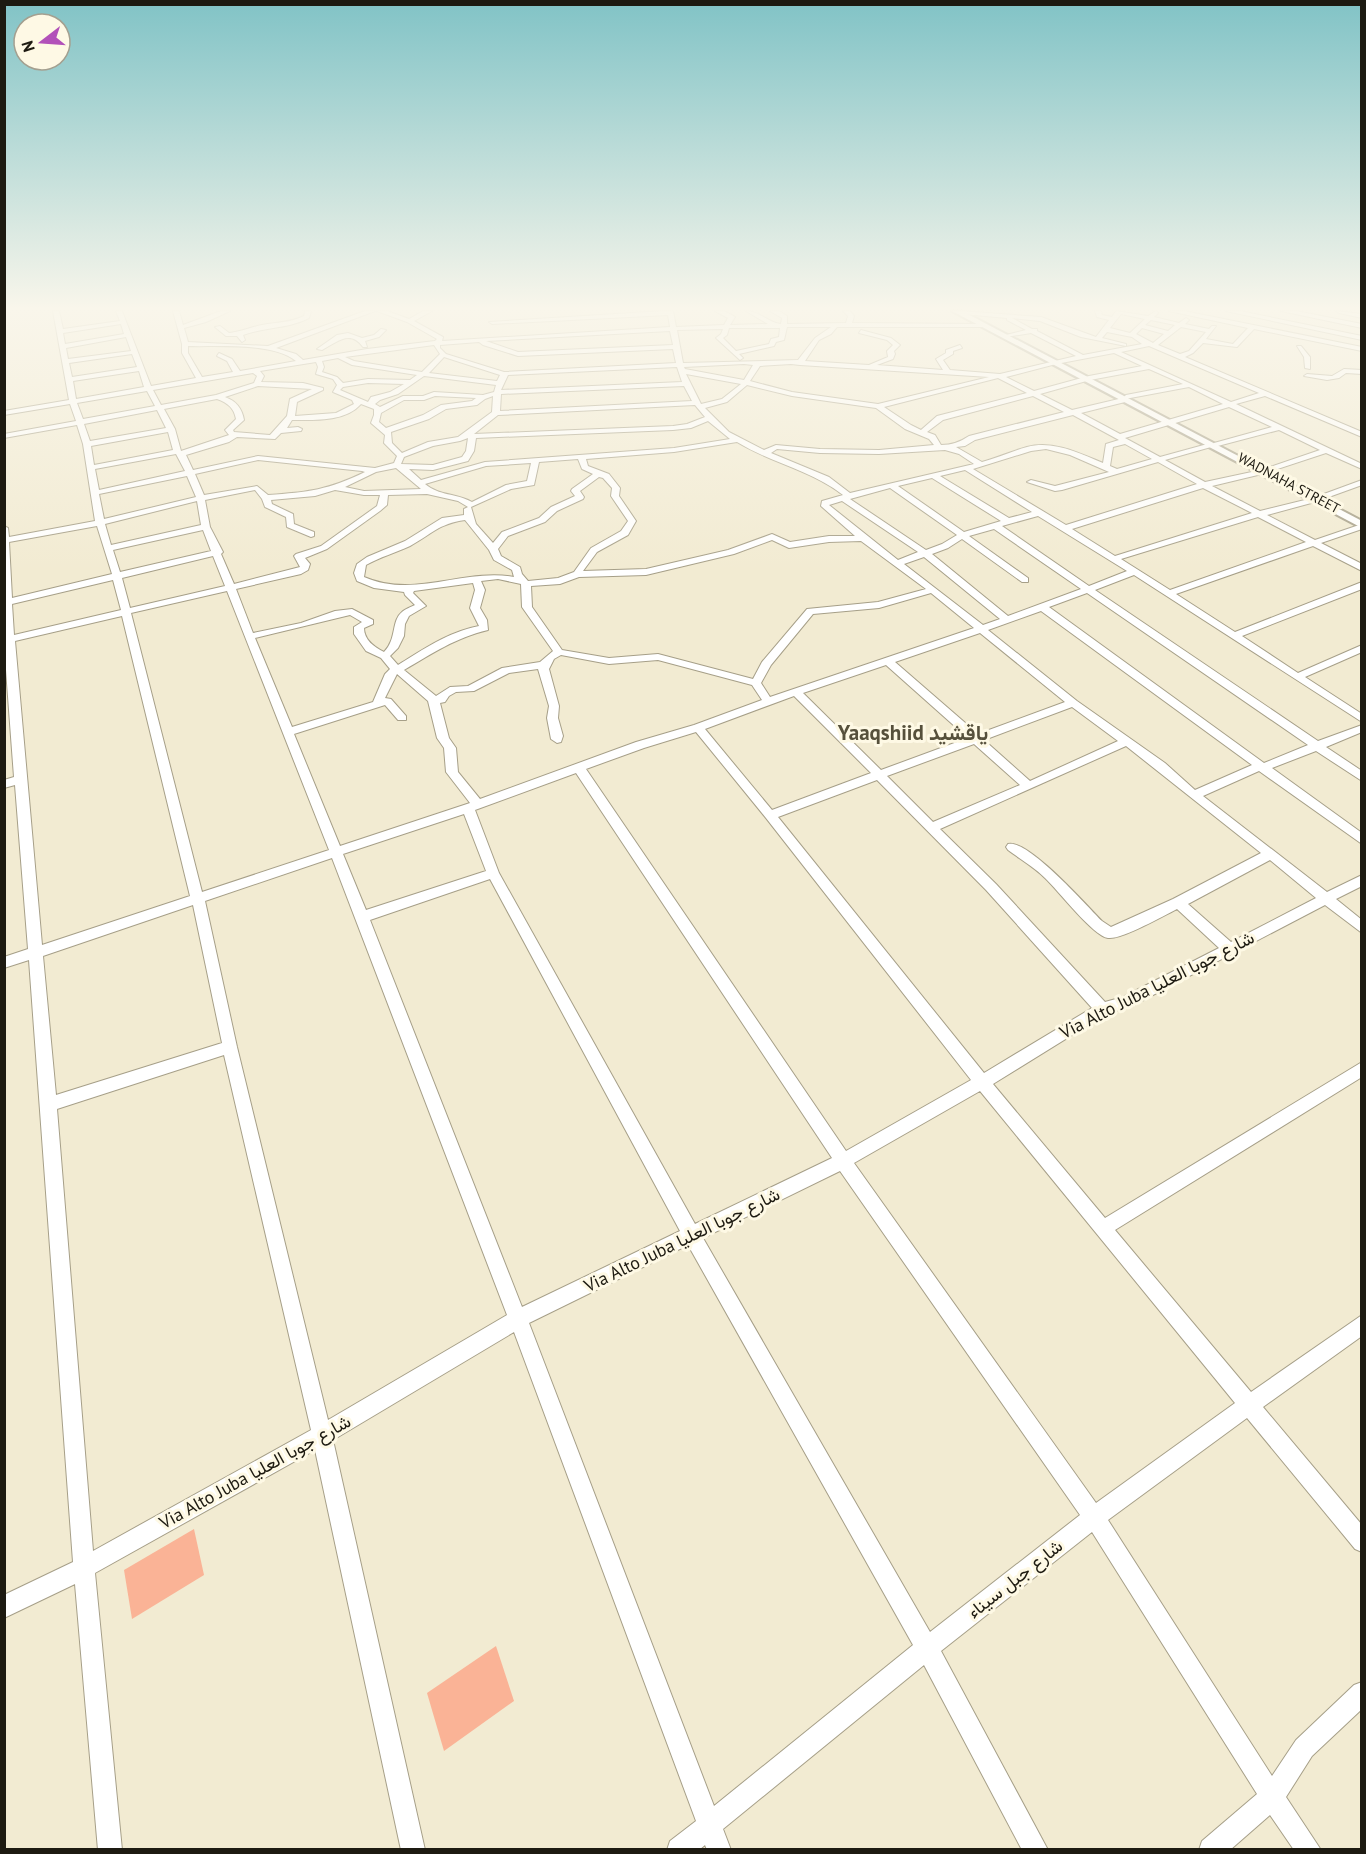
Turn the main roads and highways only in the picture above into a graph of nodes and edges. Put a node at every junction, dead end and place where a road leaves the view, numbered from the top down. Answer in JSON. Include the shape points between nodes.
{"nodes":[{"id":1,"x":1123,"y":398,"type":"edge"},
{"id":2,"x":1362,"y":524,"type":"edge"}],
"edges":[{"from":1,"to":2,"type":"main road"}]}
